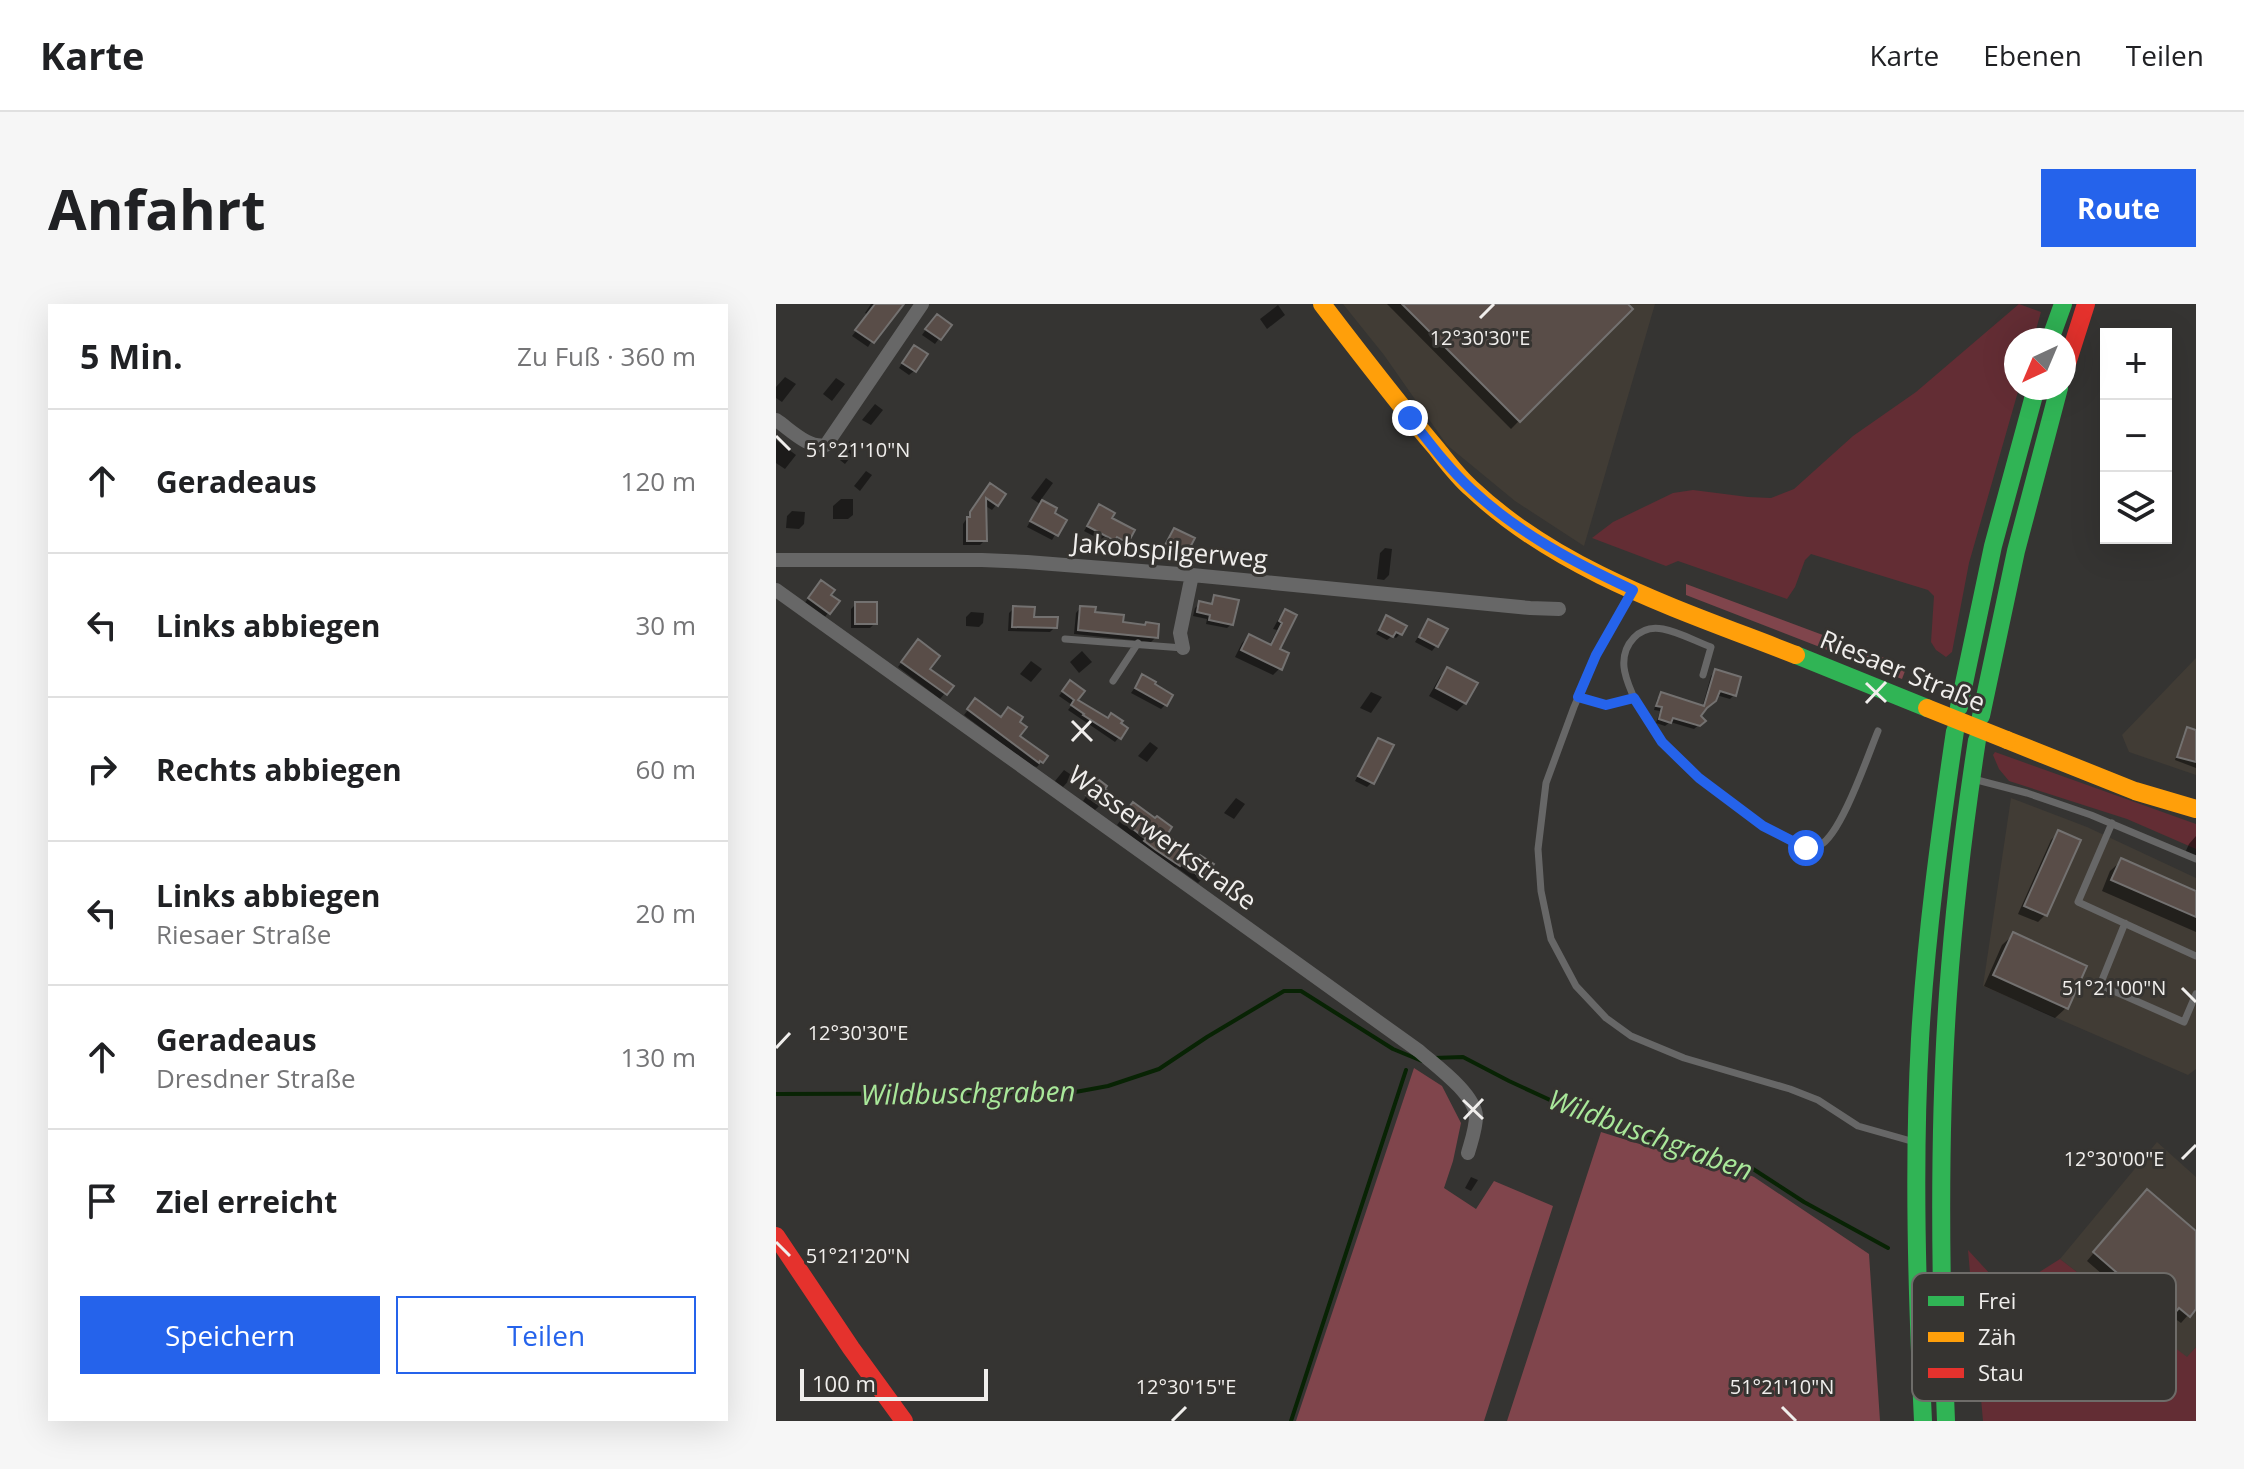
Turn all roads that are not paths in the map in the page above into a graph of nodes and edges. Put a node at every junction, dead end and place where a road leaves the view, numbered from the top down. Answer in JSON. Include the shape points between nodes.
{"nodes":[{"id":1,"x":922,"y":304,"type":"edge"},
{"id":2,"x":1322,"y":304,"type":"edge"},
{"id":3,"x":2063,"y":304,"type":"edge"},
{"id":4,"x":2086,"y":304,"type":"edge"},
{"id":5,"x":2054,"y":328,"type":"edge"},
{"id":6,"x":2076,"y":335,"type":"edge"},
{"id":7,"x":2033,"y":400,"type":"edge"},
{"id":8,"x":2056,"y":400,"type":"edge"},
{"id":9,"x":776,"y":420,"type":"edge"},
{"id":10,"x":776,"y":560,"type":"edge"},
{"id":11,"x":1192,"y":575,"type":"junction"},
{"id":12,"x":776,"y":590,"type":"edge"},
{"id":13,"x":1633,"y":590,"type":"junction"},
{"id":14,"x":1559,"y":609,"type":"dead end"},
{"id":15,"x":1065,"y":639,"type":"dead end"},
{"id":16,"x":1138,"y":643,"type":"junction"},
{"id":17,"x":1183,"y":648,"type":"joint"},
{"id":18,"x":1703,"y":675,"type":"dead end"},
{"id":19,"x":1113,"y":681,"type":"dead end"},
{"id":20,"x":1578,"y":697,"type":"junction"},
{"id":21,"x":1634,"y":698,"type":"junction"},
{"id":22,"x":1959,"y":707,"type":"dead end"},
{"id":23,"x":1981,"y":716,"type":"dead end"},
{"id":24,"x":1878,"y":731,"type":"dead end"},
{"id":25,"x":1955,"y":731,"type":"dead end"},
{"id":26,"x":1977,"y":740,"type":"dead end"},
{"id":27,"x":1971,"y":778,"type":"junction"},
{"id":28,"x":2196,"y":809,"type":"edge"},
{"id":29,"x":2112,"y":823,"type":"junction"},
{"id":30,"x":2196,"y":859,"type":"edge"},
{"id":31,"x":2125,"y":923,"type":"junction"},
{"id":32,"x":2196,"y":956,"type":"edge"},
{"id":33,"x":2196,"y":994,"type":"edge"},
{"id":34,"x":1917,"y":1143,"type":"junction"},
{"id":35,"x":1468,"y":1153,"type":"dead end"},
{"id":36,"x":776,"y":1236,"type":"edge"},
{"id":37,"x":1917,"y":1273,"type":"edge"},
{"id":38,"x":1940,"y":1273,"type":"edge"},
{"id":39,"x":1922,"y":1401,"type":"edge"},
{"id":40,"x":1945,"y":1401,"type":"edge"},
{"id":41,"x":904,"y":1421,"type":"edge"},
{"id":42,"x":1923,"y":1421,"type":"edge"},
{"id":43,"x":1946,"y":1421,"type":"edge"}],
"edges":[{"from":1,"to":9,"type":"street","via":[[826,445],[811,444]]},
{"from":2,"to":13,"type":"main road","name":"Riesaer Straße","via":[[1470,488],[1554,551]]},
{"from":3,"to":5,"type":"main road"},
{"from":4,"to":6,"type":"main road"},
{"from":7,"to":22,"type":"main road","via":[[1998,527]]},
{"from":8,"to":23,"type":"main road"},
{"from":10,"to":11,"type":"street","name":"Jakobspilgerweg","via":[[982,560]]},
{"from":11,"to":14,"type":"street","name":"Jakobspilgerweg"},
{"from":11,"to":17,"type":"street","via":[[1180,633]]},
{"from":12,"to":35,"type":"street","name":"Wasserwerkstraße","via":[[1419,1051],[1473,1105],[1475,1126]]},
{"from":13,"to":20,"type":"lane"},
{"from":13,"to":28,"type":"main road","name":"Riesaer Straße","bridge":true,"via":[[2135,791]]},
{"from":15,"to":16,"type":"lane"},
{"from":16,"to":17,"type":"lane"},
{"from":16,"to":19,"type":"lane"},
{"from":18,"to":21,"type":"lane","via":[[1711,647],[1650,629],[1628,644],[1624,658]]},
{"from":20,"to":21,"type":"lane","via":[[1606,705]]},
{"from":20,"to":34,"type":"lane","via":[[1546,783],[1538,849],[1551,939],[1576,986],[1631,1036],[1684,1058],[1790,1089],[1858,1126]]},
{"from":21,"to":24,"type":"lane","via":[[1662,742],[1699,778],[1763,826],[1806,848],[1820,845],[1840,821]]},
{"from":25,"to":34,"type":"main road","via":[[1931,911]]},
{"from":26,"to":27,"type":"main road"},
{"from":27,"to":29,"type":"lane"},
{"from":27,"to":38,"type":"main road","via":[[1949,967],[1940,1126]]},
{"from":29,"to":30,"type":"lane"},
{"from":29,"to":31,"type":"lane","via":[[2078,902]]},
{"from":31,"to":32,"type":"lane"},
{"from":31,"to":33,"type":"lane","via":[[2100,985],[2184,1022]]},
{"from":34,"to":37,"type":"main road"},
{"from":36,"to":41,"type":"main road"},
{"from":39,"to":42,"type":"main road"},
{"from":40,"to":43,"type":"main road"}]}
